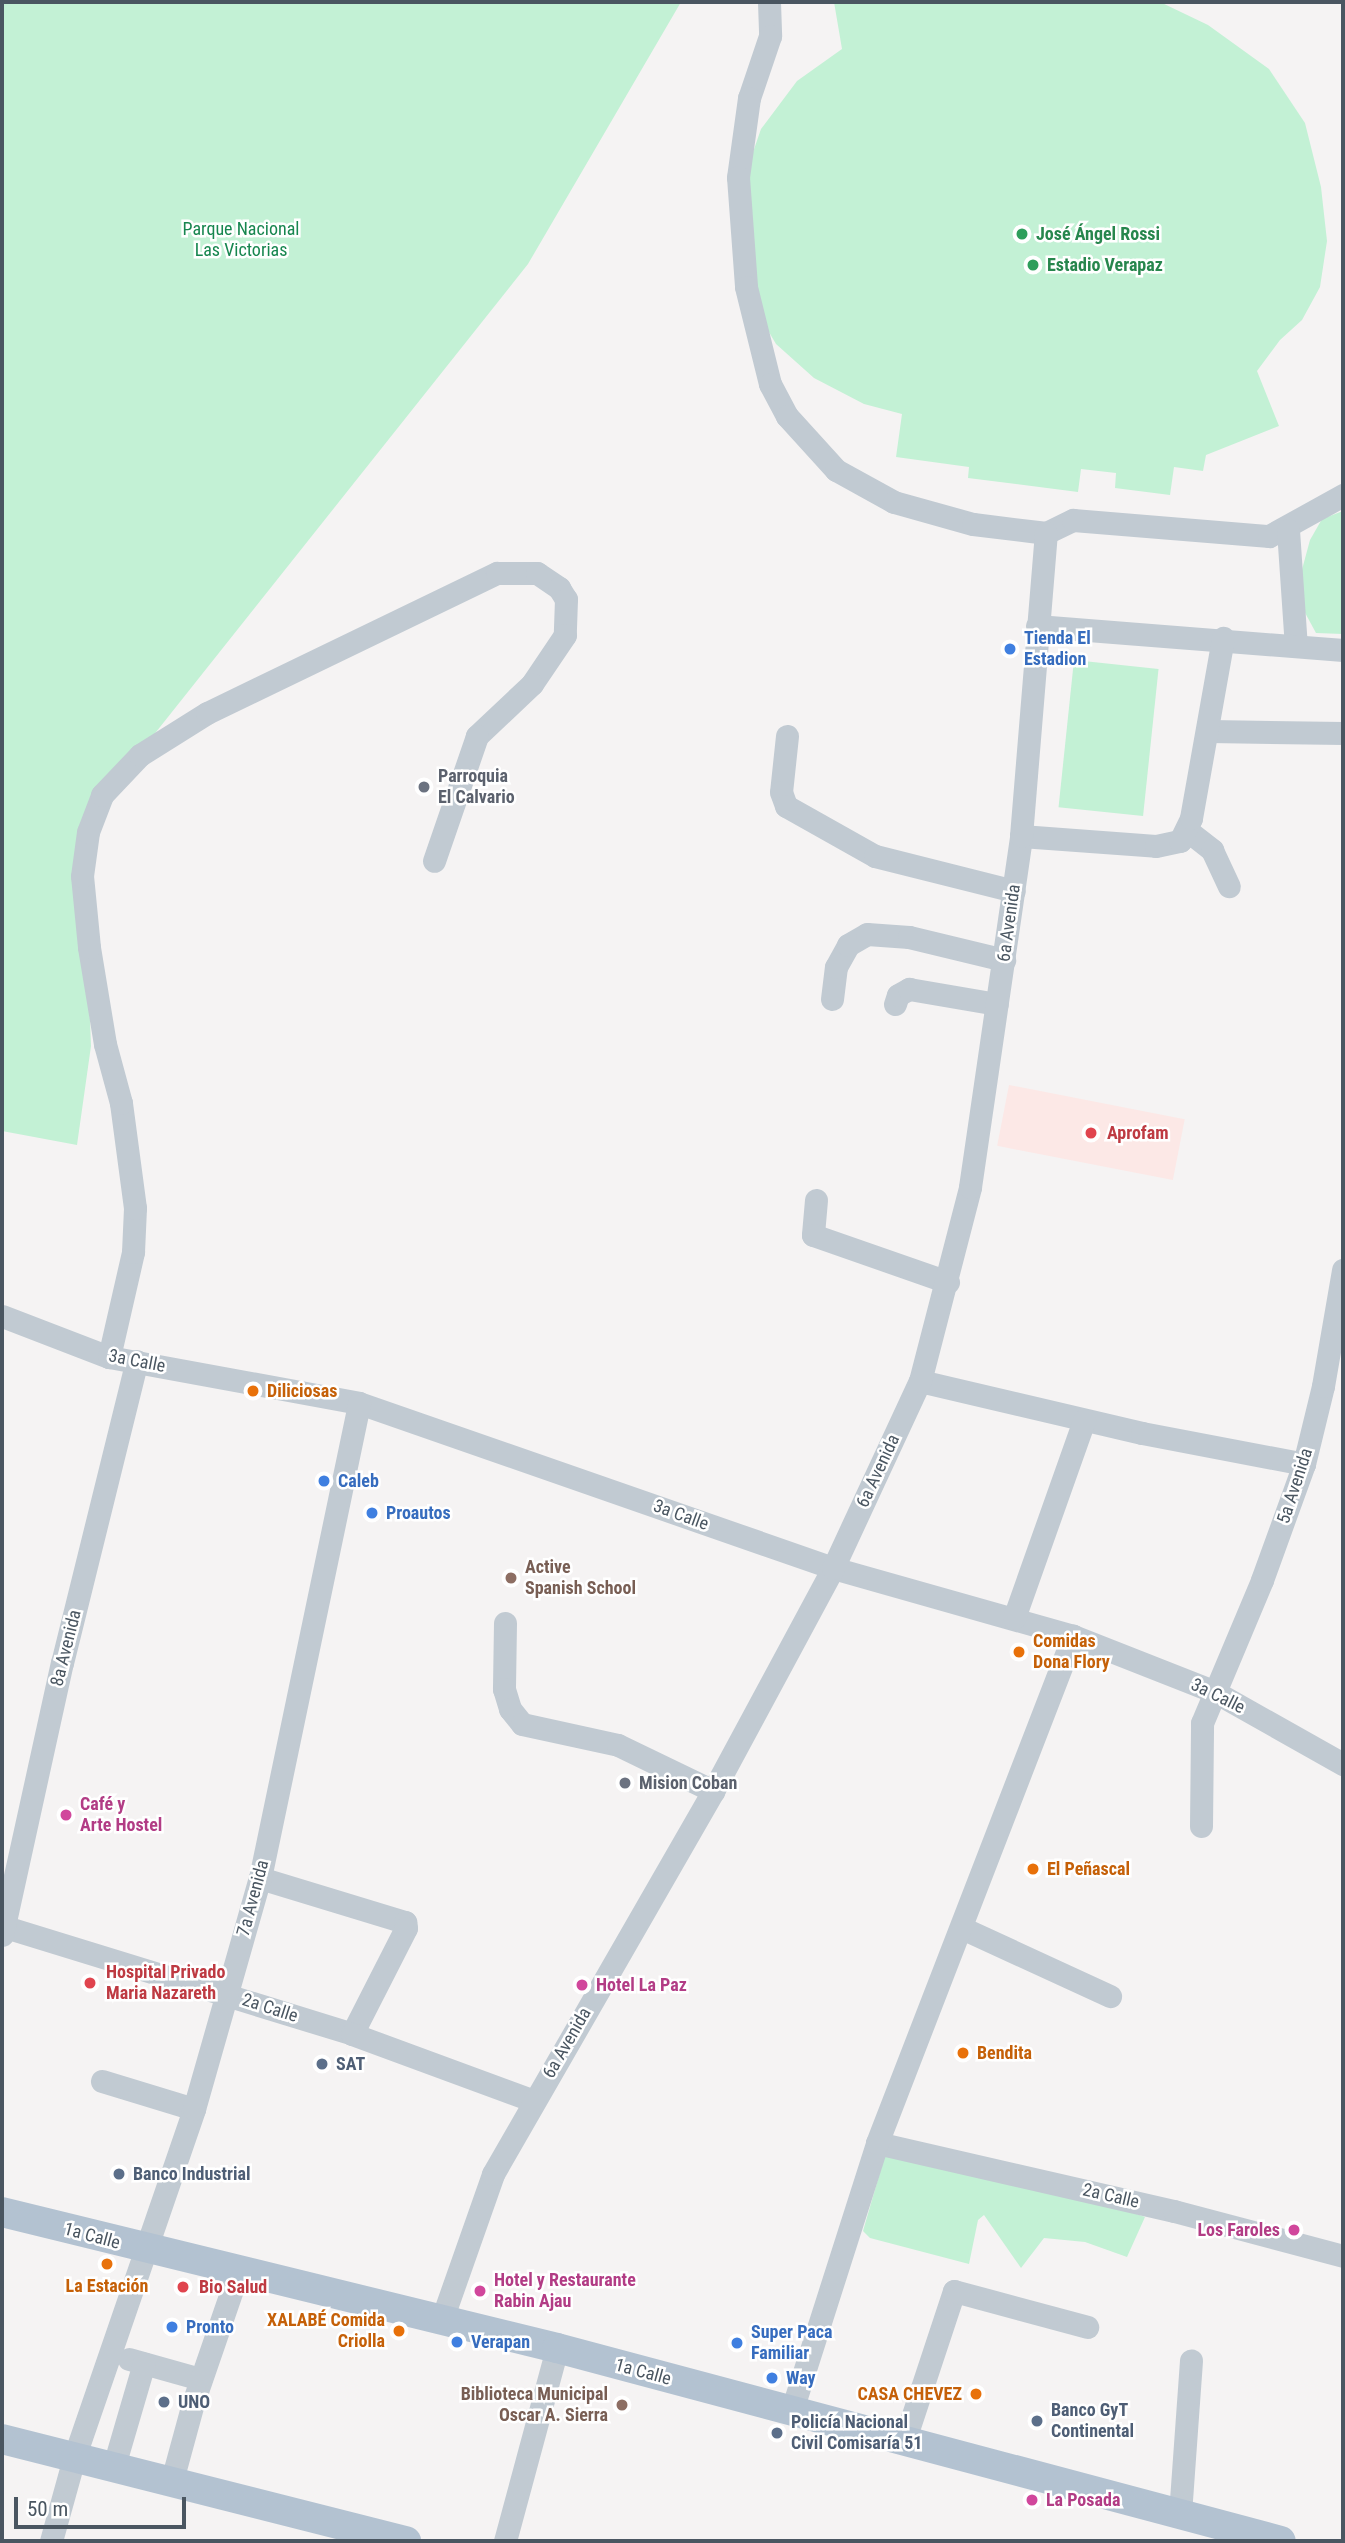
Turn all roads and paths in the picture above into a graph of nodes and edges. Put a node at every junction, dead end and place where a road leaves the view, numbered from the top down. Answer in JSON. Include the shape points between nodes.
{"nodes":[{"id":1,"x":769,"y":2,"type":"edge"},
{"id":2,"x":1343,"y":495,"type":"edge"},
{"id":3,"x":1288,"y":530,"type":"junction"},
{"id":4,"x":1046,"y":533,"type":"junction"},
{"id":5,"x":1037,"y":626,"type":"junction"},
{"id":6,"x":1223,"y":638,"type":"junction"},
{"id":7,"x":1296,"y":646,"type":"junction"},
{"id":8,"x":1343,"y":650,"type":"edge"},
{"id":9,"x":1209,"y":731,"type":"junction"},
{"id":10,"x":1343,"y":733,"type":"edge"},
{"id":11,"x":787,"y":736,"type":"dead end"},
{"id":12,"x":1188,"y":831,"type":"junction"},
{"id":13,"x":1021,"y":836,"type":"junction"},
{"id":14,"x":434,"y":861,"type":"dead end"},
{"id":15,"x":1229,"y":886,"type":"dead end"},
{"id":16,"x":1013,"y":891,"type":"junction"},
{"id":17,"x":1004,"y":960,"type":"junction"},
{"id":18,"x":832,"y":999,"type":"dead end"},
{"id":19,"x":895,"y":1004,"type":"dead end"},
{"id":20,"x":997,"y":1004,"type":"junction"},
{"id":21,"x":816,"y":1200,"type":"dead end"},
{"id":22,"x":1343,"y":1270,"type":"edge"},
{"id":23,"x":948,"y":1282,"type":"junction"},
{"id":24,"x":2,"y":1316,"type":"edge"},
{"id":25,"x":109,"y":1357,"type":"junction"},
{"id":26,"x":137,"y":1361,"type":"junction"},
{"id":27,"x":920,"y":1381,"type":"junction"},
{"id":28,"x":1333,"y":1389,"type":"edge"},
{"id":29,"x":359,"y":1403,"type":"junction"},
{"id":30,"x":1084,"y":1420,"type":"junction"},
{"id":31,"x":1304,"y":1464,"type":"junction"},
{"id":32,"x":833,"y":1569,"type":"junction"},
{"id":33,"x":1014,"y":1618,"type":"junction"},
{"id":34,"x":505,"y":1623,"type":"dead end"},
{"id":35,"x":1073,"y":1636,"type":"junction"},
{"id":36,"x":1215,"y":1692,"type":"junction"},
{"id":37,"x":1343,"y":1764,"type":"edge"},
{"id":38,"x":713,"y":1791,"type":"junction"},
{"id":39,"x":1201,"y":1826,"type":"dead end"},
{"id":40,"x":260,"y":1878,"type":"junction"},
{"id":41,"x":962,"y":1927,"type":"junction"},
{"id":42,"x":3,"y":1929,"type":"edge"},
{"id":43,"x":226,"y":1994,"type":"junction"},
{"id":44,"x":1110,"y":1996,"type":"dead end"},
{"id":45,"x":352,"y":2034,"type":"junction"},
{"id":46,"x":102,"y":2081,"type":"dead end"},
{"id":47,"x":534,"y":2101,"type":"junction"},
{"id":48,"x":194,"y":2109,"type":"junction"},
{"id":49,"x":877,"y":2143,"type":"junction"},
{"id":50,"x":2,"y":2212,"type":"edge"},
{"id":51,"x":146,"y":2250,"type":"junction"},
{"id":52,"x":1343,"y":2256,"type":"edge"},
{"id":53,"x":238,"y":2272,"type":"junction"},
{"id":54,"x":441,"y":2322,"type":"junction"},
{"id":55,"x":1087,"y":2327,"type":"dead end"},
{"id":56,"x":556,"y":2348,"type":"junction"},
{"id":57,"x":111,"y":2354,"type":"junction"},
{"id":58,"x":1192,"y":2360,"type":"dead end"},
{"id":59,"x":144,"y":2363,"type":"junction"},
{"id":60,"x":200,"y":2379,"type":"junction"},
{"id":61,"x":791,"y":2413,"type":"junction"},
{"id":62,"x":2,"y":2439,"type":"edge"},
{"id":63,"x":904,"y":2442,"type":"junction"},
{"id":64,"x":74,"y":2458,"type":"junction"},
{"id":65,"x":113,"y":2469,"type":"junction"},
{"id":66,"x":171,"y":2484,"type":"junction"},
{"id":67,"x":1180,"y":2514,"type":"junction"},
{"id":68,"x":1264,"y":2538,"type":"edge"},
{"id":69,"x":51,"y":2541,"type":"edge"},
{"id":70,"x":406,"y":2541,"type":"edge"},
{"id":71,"x":505,"y":2541,"type":"edge"}],
"edges":[{"from":1,"to":4,"type":"street","via":[[771,36],[749,98],[738,177],[746,287],[770,384],[809,443],[836,470],[868,489],[937,515]]},
{"from":2,"to":3,"type":"street"},
{"from":3,"to":4,"type":"street","via":[[1254,537],[1073,520]]},
{"from":3,"to":7,"type":"street"},
{"from":4,"to":5,"type":"street","name":"6a Avenida"},
{"from":5,"to":6,"type":"street"},
{"from":5,"to":13,"type":"street","name":"6a Avenida"},
{"from":6,"to":7,"type":"street"},
{"from":6,"to":9,"type":"street"},
{"from":7,"to":8,"type":"street"},
{"from":9,"to":10,"type":"street"},
{"from":9,"to":12,"type":"street"},
{"from":11,"to":16,"type":"street","via":[[781,792],[786,806],[875,856]]},
{"from":12,"to":13,"type":"street","via":[[1170,846]]},
{"from":12,"to":15,"type":"street","via":[[1212,850]]},
{"from":13,"to":16,"type":"street","name":"6a Avenida"},
{"from":14,"to":25,"type":"street","via":[[477,736],[532,684],[565,635],[566,599],[559,588],[537,573],[497,573],[207,713],[140,755],[102,795],[88,832],[82,876],[103,1032],[121,1103],[135,1208],[132,1252]]},
{"from":16,"to":17,"type":"street","name":"6a Avenida"},
{"from":17,"to":18,"type":"street","via":[[909,937],[867,934],[848,945],[836,967]]},
{"from":17,"to":20,"type":"street","name":"6a Avenida"},
{"from":19,"to":20,"type":"street","via":[[898,995],[909,989]]},
{"from":20,"to":23,"type":"street","name":"6a Avenida","via":[[970,1187]]},
{"from":21,"to":23,"type":"street","via":[[810,1229],[818,1238]]},
{"from":22,"to":28,"type":"street","name":"5a Avenida"},
{"from":23,"to":27,"type":"street","name":"6a Avenida"},
{"from":24,"to":25,"type":"street","name":"3a Calle"},
{"from":25,"to":26,"type":"street","name":"3a Calle"},
{"from":26,"to":29,"type":"street","name":"3a Calle"},
{"from":26,"to":42,"type":"street","name":"8a Avenida","via":[[59,1676]]},
{"from":27,"to":30,"type":"street"},
{"from":27,"to":32,"type":"street","name":"6a Avenida"},
{"from":28,"to":31,"type":"street","name":"5a Avenida"},
{"from":29,"to":32,"type":"street","name":"3a Calle"},
{"from":29,"to":40,"type":"street","name":"7a Avenida"},
{"from":30,"to":31,"type":"street"},
{"from":30,"to":33,"type":"street"},
{"from":31,"to":36,"type":"street","name":"5a Avenida"},
{"from":32,"to":33,"type":"street","name":"3a Calle"},
{"from":32,"to":38,"type":"street","name":"6a Avenida"},
{"from":33,"to":35,"type":"street","name":"3a Calle"},
{"from":34,"to":38,"type":"street","via":[[504,1689],[510,1709],[522,1724],[618,1745]]},
{"from":35,"to":36,"type":"street","name":"3a Calle"},
{"from":35,"to":41,"type":"street"},
{"from":36,"to":37,"type":"street","name":"3a Calle"},
{"from":36,"to":39,"type":"street","name":"5a Avenida","via":[[1199,1734]]},
{"from":38,"to":47,"type":"street","name":"6a Avenida"},
{"from":40,"to":43,"type":"street","name":"7a Avenida"},
{"from":40,"to":45,"type":"street","via":[[405,1922]]},
{"from":41,"to":44,"type":"street"},
{"from":41,"to":49,"type":"street"},
{"from":42,"to":43,"type":"street","name":"2a Calle"},
{"from":43,"to":45,"type":"street","name":"2a Calle"},
{"from":43,"to":48,"type":"street","name":"7a Avenida"},
{"from":45,"to":47,"type":"street","name":"2a Calle"},
{"from":46,"to":48,"type":"street"},
{"from":47,"to":54,"type":"street","name":"6a Avenida","via":[[483,2199]]},
{"from":48,"to":51,"type":"street","name":"7a Avenida"},
{"from":49,"to":52,"type":"street","name":"2a Calle","via":[[1174,2211]]},
{"from":49,"to":61,"type":"street"},
{"from":50,"to":51,"type":"main road","name":"1a Calle"},
{"from":51,"to":53,"type":"main road","name":"1a Calle"},
{"from":51,"to":57,"type":"street","name":"7a Avenida"},
{"from":53,"to":54,"type":"main road","name":"1a Calle"},
{"from":53,"to":60,"type":"street"},
{"from":54,"to":56,"type":"main road","name":"1a Calle"},
{"from":55,"to":63,"type":"street","via":[[954,2291]]},
{"from":56,"to":61,"type":"main road","name":"1a Calle"},
{"from":56,"to":71,"type":"street"},
{"from":57,"to":59,"type":"street"},
{"from":57,"to":64,"type":"street","name":"7a Avenida"},
{"from":58,"to":67,"type":"street"},
{"from":59,"to":60,"type":"street"},
{"from":59,"to":65,"type":"street"},
{"from":60,"to":66,"type":"street"},
{"from":61,"to":63,"type":"main road","name":"1a Calle"},
{"from":62,"to":64,"type":"main road"},
{"from":63,"to":67,"type":"main road","name":"1a Calle"},
{"from":64,"to":65,"type":"main road"},
{"from":64,"to":69,"type":"street","name":"7a Avenida"},
{"from":65,"to":66,"type":"main road"},
{"from":66,"to":70,"type":"main road"},
{"from":67,"to":68,"type":"main road","name":"1a Calle"}]}
